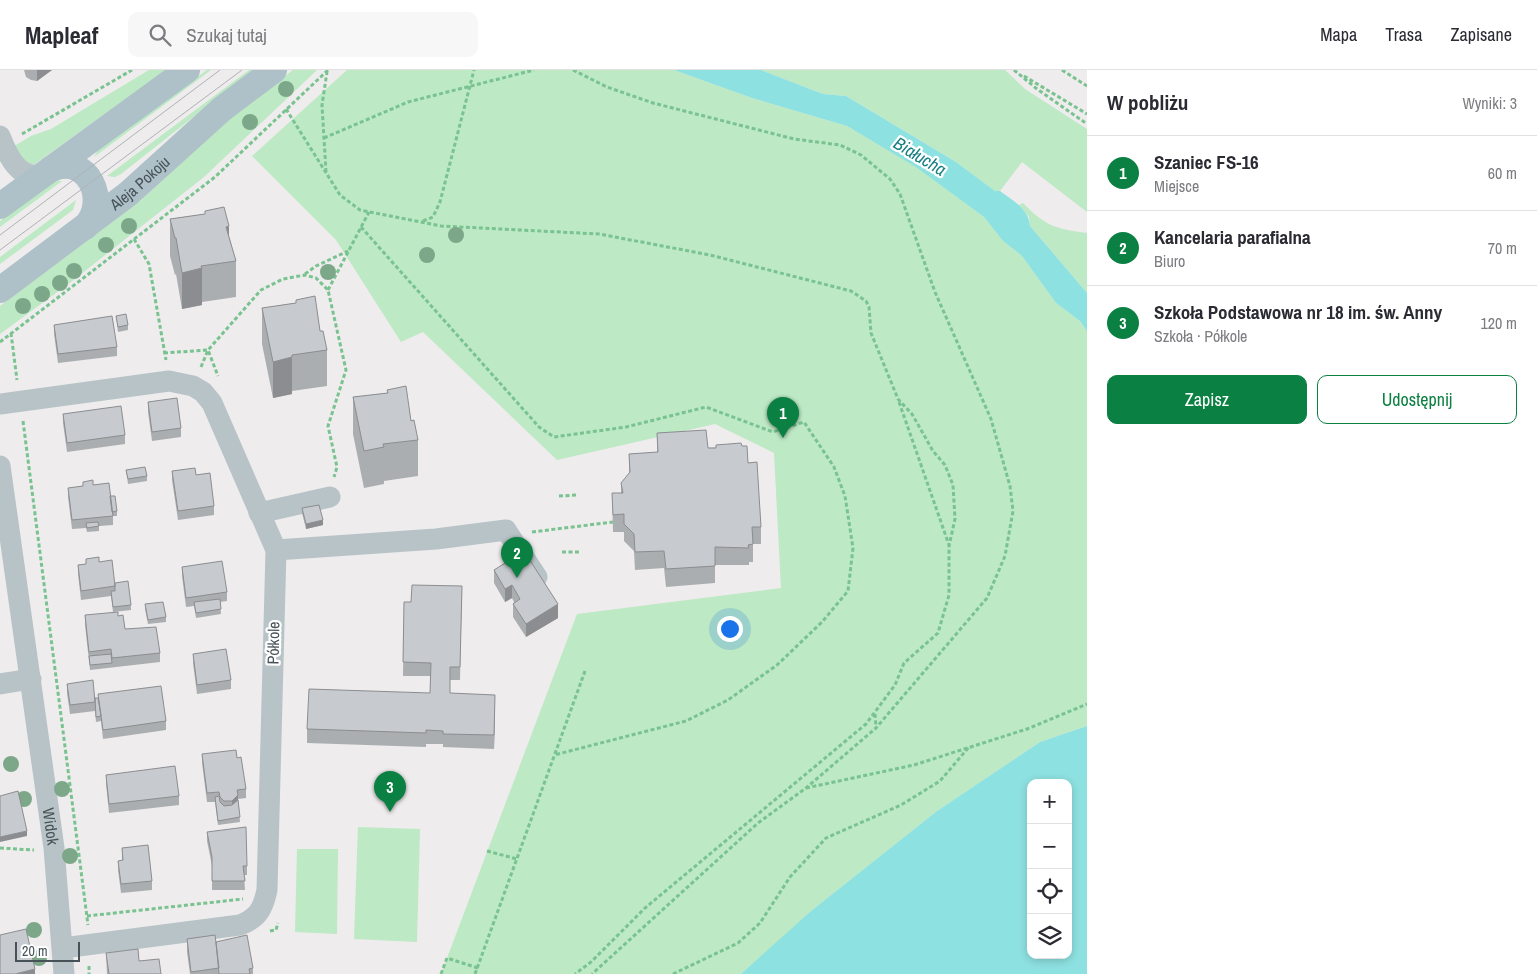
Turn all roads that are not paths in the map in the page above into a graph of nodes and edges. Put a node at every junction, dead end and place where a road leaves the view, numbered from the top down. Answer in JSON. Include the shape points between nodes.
{"nodes":[{"id":1,"x":187,"y":70,"type":"edge"},
{"id":2,"x":274,"y":70,"type":"edge"},
{"id":3,"x":8,"y":137,"type":"edge"},
{"id":4,"x":47,"y":172,"type":"junction"},
{"id":5,"x":0,"y":206,"type":"edge"},
{"id":6,"x":83,"y":229,"type":"junction"},
{"id":7,"x":0,"y":290,"type":"edge"},
{"id":8,"x":10,"y":402,"type":"edge"},
{"id":9,"x":0,"y":466,"type":"edge"},
{"id":10,"x":330,"y":497,"type":"road end"},
{"id":11,"x":259,"y":513,"type":"junction"},
{"id":12,"x":276,"y":550,"type":"junction"},
{"id":13,"x":546,"y":590,"type":"edge"},
{"id":14,"x":31,"y":678,"type":"junction"},
{"id":15,"x":0,"y":684,"type":"edge"},
{"id":16,"x":63,"y":948,"type":"junction"},
{"id":17,"x":64,"y":974,"type":"edge"}],
"edges":[{"from":1,"to":4,"type":"main road"},
{"from":2,"to":6,"type":"main road","name":"Aleja Pokoju","via":[[222,109],[128,194]]},
{"from":3,"to":4,"type":"street","via":[[17,167],[31,175]]},
{"from":4,"to":5,"type":"main road"},
{"from":4,"to":6,"type":"main road","via":[[64,166],[74,168],[86,175],[94,186],[95,209]]},
{"from":6,"to":7,"type":"main road","name":"Aleja Pokoju"},
{"from":8,"to":11,"type":"street","name":"Półkole","via":[[169,381],[193,386],[203,392],[219,414]]},
{"from":9,"to":14,"type":"street","name":"Widok"},
{"from":10,"to":11,"type":"street"},
{"from":11,"to":12,"type":"street","name":"Półkole"},
{"from":12,"to":13,"type":"street","via":[[436,539],[506,530]]},
{"from":12,"to":16,"type":"street","name":"Półkole","via":[[267,890],[259,914],[240,925]]},
{"from":14,"to":15,"type":"street"},
{"from":14,"to":16,"type":"street","name":"Widok","via":[[54,848]]},
{"from":16,"to":17,"type":"street","name":"Widok"}]}
